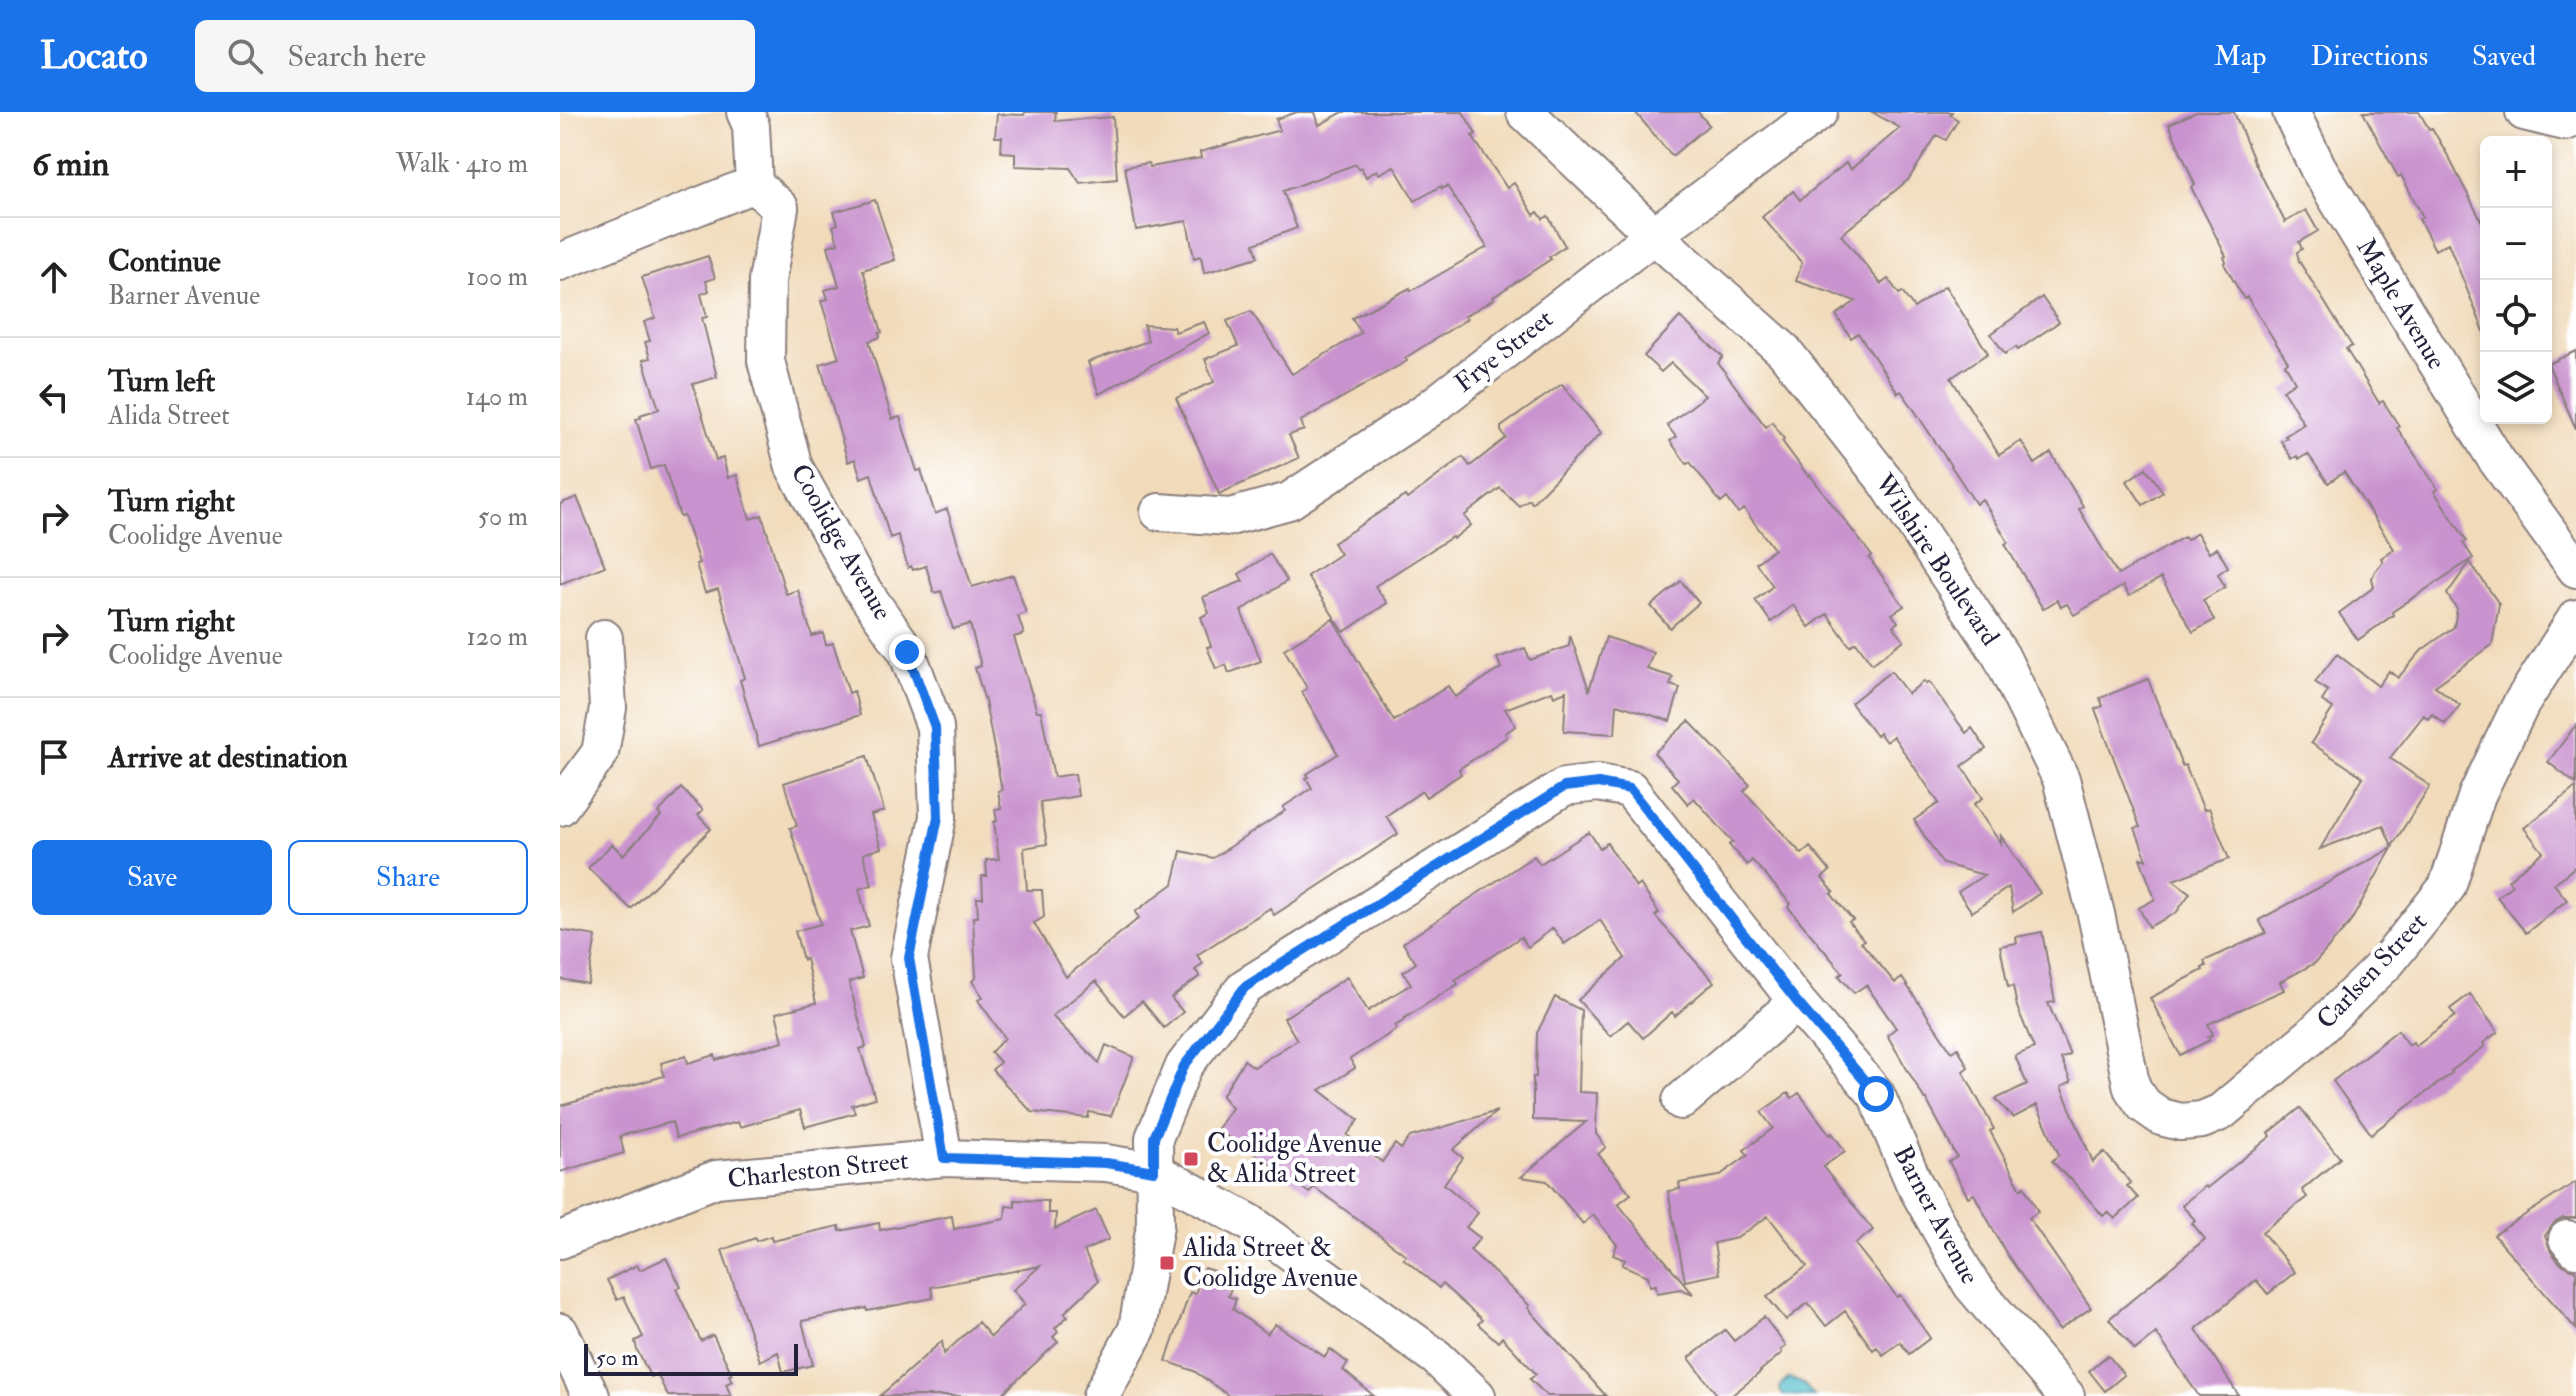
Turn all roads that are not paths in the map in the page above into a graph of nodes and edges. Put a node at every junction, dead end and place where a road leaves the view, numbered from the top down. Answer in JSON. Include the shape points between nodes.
{"nodes":[{"id":1,"x":745,"y":112,"type":"edge"},
{"id":2,"x":1525,"y":112,"type":"edge"},
{"id":3,"x":1819,"y":112,"type":"edge"},
{"id":4,"x":2291,"y":112,"type":"edge"},
{"id":5,"x":2524,"y":112,"type":"edge"},
{"id":6,"x":2576,"y":118,"type":"edge"},
{"id":7,"x":754,"y":184,"type":"junction"},
{"id":8,"x":1654,"y":235,"type":"junction"},
{"id":9,"x":560,"y":262,"type":"edge"},
{"id":10,"x":1159,"y":512,"type":"dead end"},
{"id":11,"x":2576,"y":569,"type":"edge"},
{"id":12,"x":2576,"y":618,"type":"edge"},
{"id":13,"x":604,"y":638,"type":"dead end"},
{"id":14,"x":560,"y":807,"type":"edge"},
{"id":15,"x":1797,"y":1002,"type":"junction"},
{"id":16,"x":1681,"y":1101,"type":"dead end"},
{"id":17,"x":2161,"y":1117,"type":"joint"},
{"id":18,"x":944,"y":1158,"type":"junction"},
{"id":19,"x":1154,"y":1171,"type":"junction"},
{"id":20,"x":560,"y":1240,"type":"edge"},
{"id":21,"x":560,"y":1332,"type":"edge"},
{"id":22,"x":591,"y":1396,"type":"edge"},
{"id":23,"x":1101,"y":1396,"type":"edge"},
{"id":24,"x":1477,"y":1396,"type":"edge"},
{"id":25,"x":2066,"y":1396,"type":"edge"}],
"edges":[{"from":1,"to":7,"type":"street","via":[[751,126]]},
{"from":2,"to":8,"type":"street","name":"Wilshire Boulevard"},
{"from":3,"to":8,"type":"street","name":"Frye Street"},
{"from":4,"to":11,"type":"street","name":"Maple Avenue","via":[[2318,168],[2495,458]]},
{"from":5,"to":6,"type":"street","via":[[2565,122]]},
{"from":7,"to":9,"type":"street"},
{"from":7,"to":18,"type":"street","name":"Coolidge Avenue","via":[[780,208],[767,281],[766,361],[794,467],[860,586],[907,652],[935,727],[938,817],[909,958]]},
{"from":8,"to":10,"type":"street","name":"Frye Street","via":[[1429,409],[1289,501],[1230,517]]},
{"from":8,"to":17,"type":"street","name":"Wilshire Boulevard","via":[[1784,351],[1888,484],[2001,656],[2061,779],[2132,1088]]},
{"from":12,"to":17,"type":"street","name":"Carlsen Street","via":[[2521,704],[2477,795],[2447,887],[2387,962],[2221,1112],[2181,1122]]},
{"from":13,"to":14,"type":"street","via":[[608,708],[600,753]]},
{"from":15,"to":16,"type":"street"},
{"from":15,"to":19,"type":"street","name":"Barner Avenue","via":[[1630,789],[1598,783],[1564,787],[1245,987],[1184,1066],[1154,1138]]},
{"from":15,"to":25,"type":"street","name":"Barner Avenue","via":[[1876,1094],[1914,1183],[1971,1284]]},
{"from":18,"to":19,"type":"street","via":[[1106,1163]]},
{"from":18,"to":20,"type":"street","name":"Charleston Street","via":[[716,1179]]},
{"from":19,"to":23,"type":"street","via":[[1155,1225],[1137,1329]]},
{"from":19,"to":24,"type":"street","via":[[1249,1222],[1436,1357]]},
{"from":21,"to":22,"type":"street"}]}
